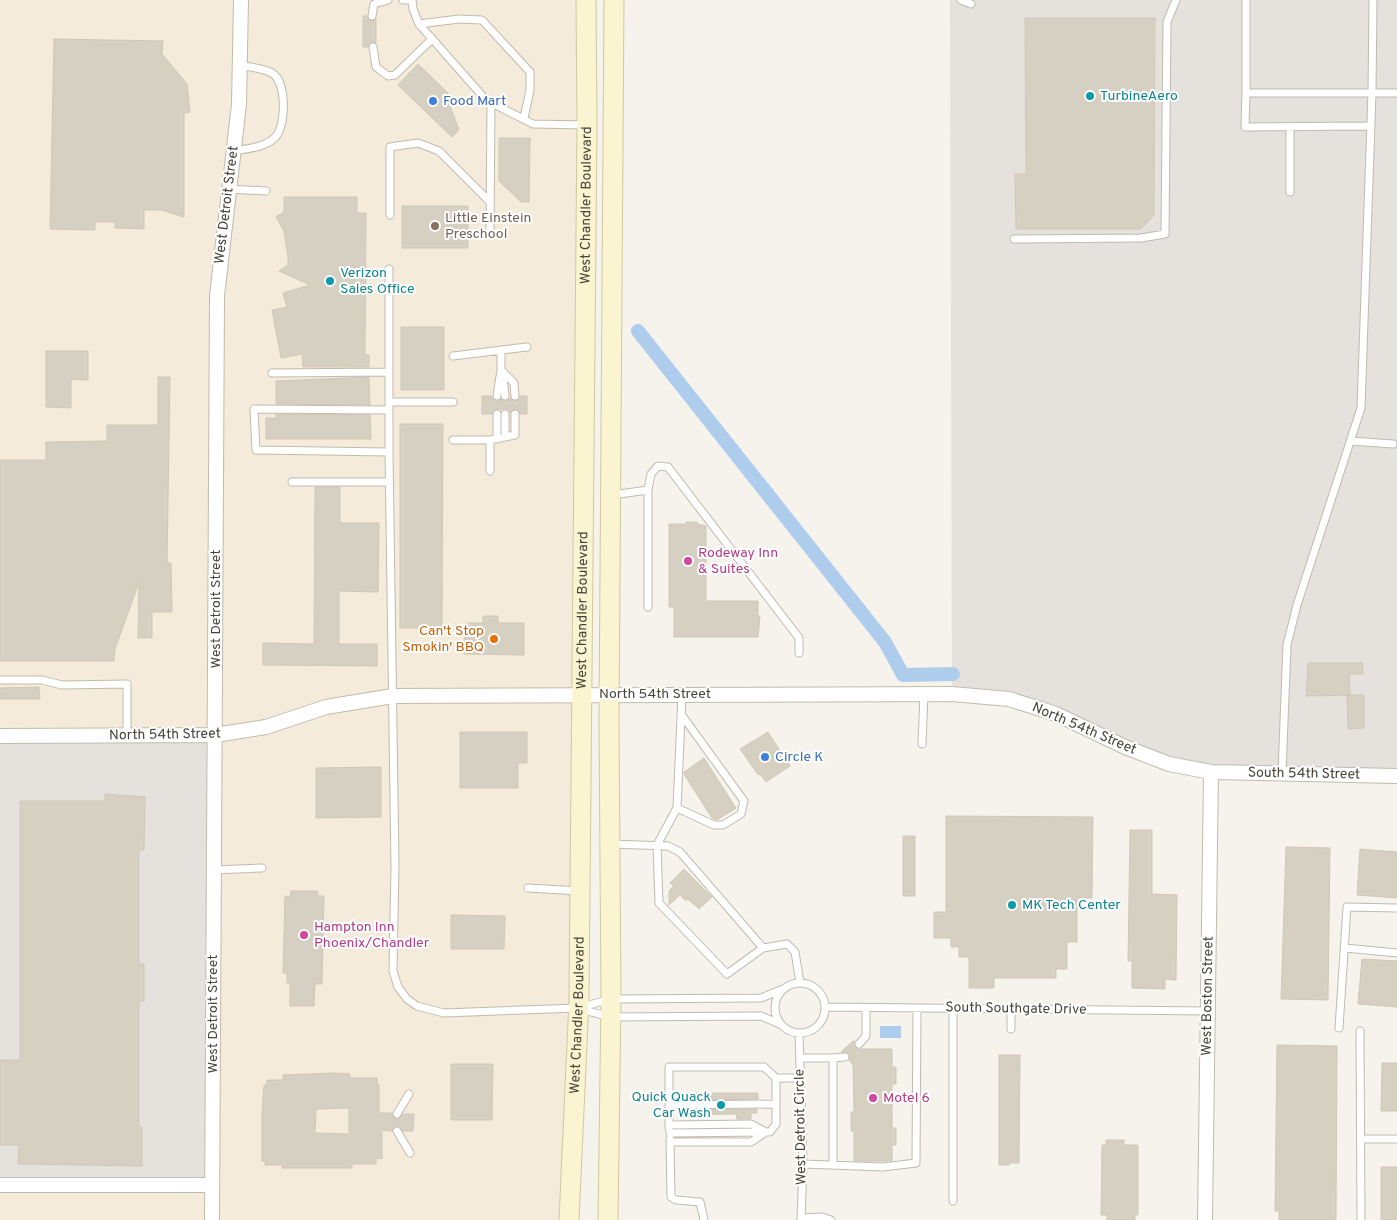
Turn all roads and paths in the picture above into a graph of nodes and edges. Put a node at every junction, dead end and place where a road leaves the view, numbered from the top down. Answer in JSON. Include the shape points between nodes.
{"nodes":[{"id":1,"x":241,"y":0,"type":"edge"},
{"id":2,"x":388,"y":0,"type":"edge"},
{"id":3,"x":403,"y":0,"type":"edge"},
{"id":4,"x":412,"y":0,"type":"edge"},
{"id":5,"x":586,"y":0,"type":"edge"},
{"id":6,"x":614,"y":0,"type":"edge"},
{"id":7,"x":961,"y":0,"type":"edge"},
{"id":8,"x":1176,"y":0,"type":"edge"},
{"id":9,"x":1246,"y":0,"type":"edge"},
{"id":10,"x":1373,"y":0,"type":"edge"},
{"id":11,"x":970,"y":4,"type":"dead end"},
{"id":12,"x":372,"y":16,"type":"dead end"},
{"id":13,"x":419,"y":24,"type":"junction"},
{"id":14,"x":432,"y":39,"type":"junction"},
{"id":15,"x":373,"y":47,"type":"dead end"},
{"id":16,"x":240,"y":66,"type":"junction"},
{"id":17,"x":1246,"y":93,"type":"junction"},
{"id":18,"x":1372,"y":93,"type":"junction"},
{"id":19,"x":1397,"y":93,"type":"edge"},
{"id":20,"x":491,"y":102,"type":"junction"},
{"id":21,"x":524,"y":118,"type":"junction"},
{"id":22,"x":587,"y":125,"type":"junction"},
{"id":23,"x":1370,"y":126,"type":"junction"},
{"id":24,"x":1290,"y":127,"type":"junction"},
{"id":25,"x":234,"y":151,"type":"junction"},
{"id":26,"x":229,"y":189,"type":"junction"},
{"id":27,"x":266,"y":191,"type":"dead end"},
{"id":28,"x":1290,"y":192,"type":"dead end"},
{"id":29,"x":490,"y":202,"type":"junction"},
{"id":30,"x":390,"y":215,"type":"dead end"},
{"id":31,"x":490,"y":230,"type":"dead end"},
{"id":32,"x":1014,"y":239,"type":"dead end"},
{"id":33,"x":389,"y":269,"type":"dead end"},
{"id":34,"x":585,"y":340,"type":"junction"},
{"id":35,"x":527,"y":347,"type":"dead end"},
{"id":36,"x":502,"y":350,"type":"junction"},
{"id":37,"x":453,"y":356,"type":"dead end"},
{"id":38,"x":502,"y":370,"type":"junction"},
{"id":39,"x":389,"y":372,"type":"junction"},
{"id":40,"x":272,"y":373,"type":"dead end"},
{"id":41,"x":497,"y":396,"type":"dead end"},
{"id":42,"x":505,"y":396,"type":"dead end"},
{"id":43,"x":515,"y":396,"type":"dead end"},
{"id":44,"x":453,"y":402,"type":"dead end"},
{"id":45,"x":389,"y":406,"type":"junction"},
{"id":46,"x":515,"y":414,"type":"dead end"},
{"id":47,"x":612,"y":425,"type":"junction"},
{"id":48,"x":505,"y":437,"type":"junction"},
{"id":49,"x":453,"y":440,"type":"dead end"},
{"id":50,"x":494,"y":440,"type":"junction"},
{"id":51,"x":1351,"y":441,"type":"junction"},
{"id":52,"x":1393,"y":444,"type":"dead end"},
{"id":53,"x":389,"y":452,"type":"junction"},
{"id":54,"x":490,"y":471,"type":"dead end"},
{"id":55,"x":292,"y":482,"type":"dead end"},
{"id":56,"x":389,"y":482,"type":"junction"},
{"id":57,"x":648,"y":490,"type":"junction"},
{"id":58,"x":612,"y":495,"type":"junction"},
{"id":59,"x":648,"y":606,"type":"dead end"},
{"id":60,"x":799,"y":653,"type":"dead end"},
{"id":61,"x":0,"y":680,"type":"edge"},
{"id":62,"x":924,"y":693,"type":"junction"},
{"id":63,"x":609,"y":694,"type":"junction"},
{"id":64,"x":682,"y":694,"type":"junction"},
{"id":65,"x":583,"y":695,"type":"junction"},
{"id":66,"x":393,"y":696,"type":"junction"},
{"id":67,"x":681,"y":714,"type":"junction"},
{"id":68,"x":215,"y":735,"type":"junction"},
{"id":69,"x":0,"y":736,"type":"edge"},
{"id":70,"x":127,"y":736,"type":"junction"},
{"id":71,"x":922,"y":744,"type":"dead end"},
{"id":72,"x":1211,"y":772,"type":"junction"},
{"id":73,"x":1282,"y":772,"type":"junction"},
{"id":74,"x":1397,"y":776,"type":"edge"},
{"id":75,"x":678,"y":808,"type":"junction"},
{"id":76,"x":611,"y":844,"type":"junction"},
{"id":77,"x":657,"y":845,"type":"junction"},
{"id":78,"x":262,"y":868,"type":"dead end"},
{"id":79,"x":214,"y":870,"type":"junction"},
{"id":80,"x":528,"y":888,"type":"dead end"},
{"id":81,"x":580,"y":891,"type":"junction"},
{"id":82,"x":1397,"y":908,"type":"edge"},
{"id":83,"x":763,"y":948,"type":"junction"},
{"id":84,"x":1345,"y":948,"type":"junction"},
{"id":85,"x":1397,"y":953,"type":"edge"},
{"id":86,"x":800,"y":983,"type":"junction"},
{"id":87,"x":783,"y":989,"type":"junction"},
{"id":88,"x":825,"y":1007,"type":"junction"},
{"id":89,"x":578,"y":1008,"type":"junction"},
{"id":90,"x":611,"y":1008,"type":"junction"},
{"id":91,"x":866,"y":1008,"type":"junction"},
{"id":92,"x":917,"y":1008,"type":"junction"},
{"id":93,"x":953,"y":1008,"type":"junction"},
{"id":94,"x":1011,"y":1008,"type":"junction"},
{"id":95,"x":1207,"y":1011,"type":"junction"},
{"id":96,"x":782,"y":1025,"type":"junction"},
{"id":97,"x":1339,"y":1028,"type":"dead end"},
{"id":98,"x":1011,"y":1029,"type":"dead end"},
{"id":99,"x":1360,"y":1031,"type":"dead end"},
{"id":100,"x":799,"y":1033,"type":"junction"},
{"id":101,"x":859,"y":1044,"type":"dead end"},
{"id":102,"x":845,"y":1057,"type":"dead end"},
{"id":103,"x":800,"y":1058,"type":"junction"},
{"id":104,"x":833,"y":1058,"type":"junction"},
{"id":105,"x":776,"y":1078,"type":"junction"},
{"id":106,"x":801,"y":1078,"type":"junction"},
{"id":107,"x":409,"y":1094,"type":"dead end"},
{"id":108,"x":776,"y":1104,"type":"junction"},
{"id":109,"x":669,"y":1105,"type":"junction"},
{"id":110,"x":397,"y":1114,"type":"dead end"},
{"id":111,"x":669,"y":1124,"type":"junction"},
{"id":112,"x":397,"y":1131,"type":"dead end"},
{"id":113,"x":766,"y":1132,"type":"junction"},
{"id":114,"x":670,"y":1133,"type":"junction"},
{"id":115,"x":1361,"y":1139,"type":"junction"},
{"id":116,"x":1397,"y":1139,"type":"edge"},
{"id":117,"x":670,"y":1142,"type":"junction"},
{"id":118,"x":410,"y":1153,"type":"dead end"},
{"id":119,"x":803,"y":1164,"type":"junction"},
{"id":120,"x":833,"y":1165,"type":"junction"},
{"id":121,"x":0,"y":1185,"type":"edge"},
{"id":122,"x":212,"y":1185,"type":"junction"},
{"id":123,"x":953,"y":1201,"type":"dead end"},
{"id":124,"x":802,"y":1219,"type":"edge"},
{"id":125,"x":212,"y":1220,"type":"edge"},
{"id":126,"x":569,"y":1220,"type":"edge"},
{"id":127,"x":608,"y":1220,"type":"edge"},
{"id":128,"x":704,"y":1220,"type":"edge"},
{"id":129,"x":831,"y":1220,"type":"edge"},
{"id":130,"x":1205,"y":1220,"type":"edge"},
{"id":131,"x":1361,"y":1220,"type":"edge"}],
"edges":[{"from":1,"to":16,"type":"street","name":"West Detroit Street"},
{"from":2,"to":12,"type":"lane","via":[[374,4]]},
{"from":3,"to":4,"type":"lane"},
{"from":4,"to":13,"type":"lane"},
{"from":5,"to":22,"type":"main road","name":"West Chandler Boulevard"},
{"from":6,"to":47,"type":"main road","name":"West Chandler Boulevard"},
{"from":7,"to":11,"type":"lane"},
{"from":8,"to":32,"type":"lane","via":[[1167,22],[1165,234],[1141,238]]},
{"from":9,"to":17,"type":"lane"},
{"from":10,"to":18,"type":"lane"},
{"from":13,"to":14,"type":"lane"},
{"from":13,"to":21,"type":"lane","via":[[482,20],[530,72]]},
{"from":14,"to":15,"type":"lane","via":[[394,75],[388,76],[376,67]]},
{"from":14,"to":20,"type":"lane"},
{"from":16,"to":25,"type":"street","name":"West Detroit Street"},
{"from":16,"to":25,"type":"lane","via":[[271,72],[281,83],[284,110],[277,135],[265,144]]},
{"from":17,"to":18,"type":"lane"},
{"from":17,"to":24,"type":"lane","via":[[1245,127]]},
{"from":18,"to":19,"type":"lane"},
{"from":18,"to":23,"type":"lane"},
{"from":20,"to":21,"type":"lane"},
{"from":20,"to":29,"type":"lane"},
{"from":21,"to":22,"type":"lane","via":[[533,124]]},
{"from":22,"to":34,"type":"main road","name":"West Chandler Boulevard"},
{"from":23,"to":24,"type":"lane"},
{"from":23,"to":51,"type":"lane","via":[[1370,208],[1361,408]]},
{"from":24,"to":28,"type":"lane"},
{"from":25,"to":26,"type":"street","name":"West Detroit Street"},
{"from":26,"to":27,"type":"lane"},
{"from":26,"to":68,"type":"street","name":"West Detroit Street","via":[[217,296]]},
{"from":29,"to":30,"type":"lane","via":[[439,151],[418,142],[390,147]]},
{"from":29,"to":31,"type":"lane"},
{"from":33,"to":39,"type":"lane"},
{"from":34,"to":47,"type":"main road","via":[[597,358],[598,398]]},
{"from":34,"to":65,"type":"main road","name":"West Chandler Boulevard"},
{"from":35,"to":36,"type":"lane"},
{"from":36,"to":37,"type":"lane"},
{"from":36,"to":38,"type":"lane"},
{"from":38,"to":41,"type":"lane"},
{"from":38,"to":42,"type":"lane"},
{"from":38,"to":43,"type":"lane","via":[[514,384]]},
{"from":39,"to":40,"type":"lane"},
{"from":39,"to":45,"type":"lane"},
{"from":44,"to":45,"type":"lane"},
{"from":45,"to":53,"type":"lane"},
{"from":45,"to":53,"type":"lane","via":[[254,409],[256,450]]},
{"from":46,"to":48,"type":"lane","via":[[515,435]]},
{"from":47,"to":58,"type":"main road","name":"West Chandler Boulevard"},
{"from":48,"to":50,"type":"lane"},
{"from":48,"to":50,"type":"lane","via":[[501,414]]},
{"from":49,"to":50,"type":"lane"},
{"from":50,"to":54,"type":"lane"},
{"from":51,"to":52,"type":"lane"},
{"from":51,"to":73,"type":"lane","via":[[1287,645]]},
{"from":53,"to":56,"type":"lane"},
{"from":55,"to":56,"type":"lane"},
{"from":56,"to":66,"type":"lane"},
{"from":57,"to":58,"type":"lane"},
{"from":57,"to":59,"type":"lane"},
{"from":57,"to":60,"type":"lane","via":[[651,474],[658,466],[668,467],[799,638]]},
{"from":58,"to":63,"type":"main road","name":"West Chandler Boulevard"},
{"from":61,"to":70,"type":"lane","via":[[42,680],[62,685],[127,684]]},
{"from":62,"to":64,"type":"street","name":"North 54th Street"},
{"from":62,"to":71,"type":"lane"},
{"from":62,"to":72,"type":"street","name":"North 54th Street","via":[[1009,700],[1056,714],[1169,764]]},
{"from":63,"to":64,"type":"street","name":"North 54th Street"},
{"from":63,"to":65,"type":"street","name":"North 54th Street"},
{"from":63,"to":76,"type":"main road","name":"West Chandler Boulevard"},
{"from":64,"to":67,"type":"lane"},
{"from":65,"to":66,"type":"street","name":"North 54th Street"},
{"from":65,"to":81,"type":"main road","name":"West Chandler Boulevard"},
{"from":66,"to":68,"type":"street","name":"North 54th Street","via":[[326,707],[266,727]]},
{"from":66,"to":89,"type":"lane","via":[[394,971],[398,987],[406,999],[417,1006],[444,1013]]},
{"from":67,"to":75,"type":"lane"},
{"from":67,"to":75,"type":"lane","via":[[744,801],[741,814],[723,825],[714,825]]},
{"from":68,"to":70,"type":"street","name":"North 54th Street"},
{"from":68,"to":79,"type":"street","name":"West Detroit Street"},
{"from":69,"to":70,"type":"street","name":"North 54th Street"},
{"from":72,"to":73,"type":"street","name":"South 54th Street"},
{"from":72,"to":95,"type":"street","name":"West Boston Street"},
{"from":73,"to":74,"type":"street","name":"South 54th Street"},
{"from":75,"to":77,"type":"lane"},
{"from":76,"to":77,"type":"lane"},
{"from":76,"to":90,"type":"main road","name":"West Chandler Boulevard"},
{"from":77,"to":83,"type":"lane","via":[[680,852]]},
{"from":77,"to":83,"type":"lane","via":[[659,904],[727,974]]},
{"from":78,"to":79,"type":"lane"},
{"from":79,"to":122,"type":"street","name":"West Detroit Street"},
{"from":80,"to":81,"type":"lane"},
{"from":81,"to":89,"type":"main road","name":"West Chandler Boulevard"},
{"from":82,"to":84,"type":"lane","via":[[1347,907]]},
{"from":83,"to":86,"type":"lane","via":[[787,944],[795,952]]},
{"from":84,"to":85,"type":"lane"},
{"from":84,"to":97,"type":"lane"},
{"from":86,"to":87,"type":"lane"},
{"from":86,"to":88,"type":"lane","via":[[820,992]]},
{"from":87,"to":90,"type":"lane","via":[[761,998]]},
{"from":87,"to":96,"type":"lane","via":[[775,1007]]},
{"from":88,"to":91,"type":"lane","name":"South Southgate Drive"},
{"from":88,"to":100,"type":"lane","via":[[818,1026]]},
{"from":89,"to":90,"type":"lane"},
{"from":89,"to":90,"type":"lane"},
{"from":89,"to":126,"type":"main road","name":"West Chandler Boulevard"},
{"from":90,"to":96,"type":"lane","via":[[761,1016]]},
{"from":90,"to":127,"type":"main road","name":"West Chandler Boulevard"},
{"from":91,"to":92,"type":"lane","name":"South Southgate Drive"},
{"from":91,"to":101,"type":"lane","via":[[866,1036]]},
{"from":92,"to":93,"type":"lane","name":"South Southgate Drive"},
{"from":92,"to":120,"type":"lane","via":[[916,1164],[884,1167]]},
{"from":93,"to":94,"type":"lane","name":"South Southgate Drive"},
{"from":93,"to":123,"type":"lane"},
{"from":94,"to":95,"type":"lane","name":"South Southgate Drive"},
{"from":94,"to":98,"type":"lane"},
{"from":95,"to":130,"type":"street","name":"West Boston Street"},
{"from":96,"to":100,"type":"lane","via":[[791,1032]]},
{"from":99,"to":115,"type":"lane"},
{"from":100,"to":103,"type":"lane","name":"West Detroit Circle"},
{"from":102,"to":104,"type":"lane"},
{"from":103,"to":104,"type":"lane"},
{"from":103,"to":106,"type":"lane","name":"West Detroit Circle"},
{"from":104,"to":120,"type":"lane"},
{"from":105,"to":106,"type":"lane"},
{"from":105,"to":108,"type":"lane"},
{"from":105,"to":109,"type":"lane","via":[[764,1067],[668,1066]]},
{"from":106,"to":119,"type":"lane","name":"West Detroit Circle"},
{"from":107,"to":110,"type":"lane"},
{"from":108,"to":109,"type":"lane"},
{"from":108,"to":113,"type":"lane","via":[[776,1124]]},
{"from":109,"to":111,"type":"lane"},
{"from":111,"to":113,"type":"lane","via":[[751,1124]]},
{"from":111,"to":114,"type":"lane"},
{"from":112,"to":118,"type":"lane"},
{"from":113,"to":114,"type":"lane"},
{"from":113,"to":117,"type":"lane","via":[[751,1142]]},
{"from":114,"to":117,"type":"lane"},
{"from":115,"to":116,"type":"lane"},
{"from":115,"to":131,"type":"lane"},
{"from":117,"to":128,"type":"lane","via":[[671,1197],[700,1202]]},
{"from":119,"to":120,"type":"lane"},
{"from":119,"to":124,"type":"lane","name":"West Detroit Circle"},
{"from":121,"to":122,"type":"street"},
{"from":122,"to":125,"type":"street","name":"West Detroit Street"},
{"from":124,"to":129,"type":"lane","via":[[822,1217]]}]}
